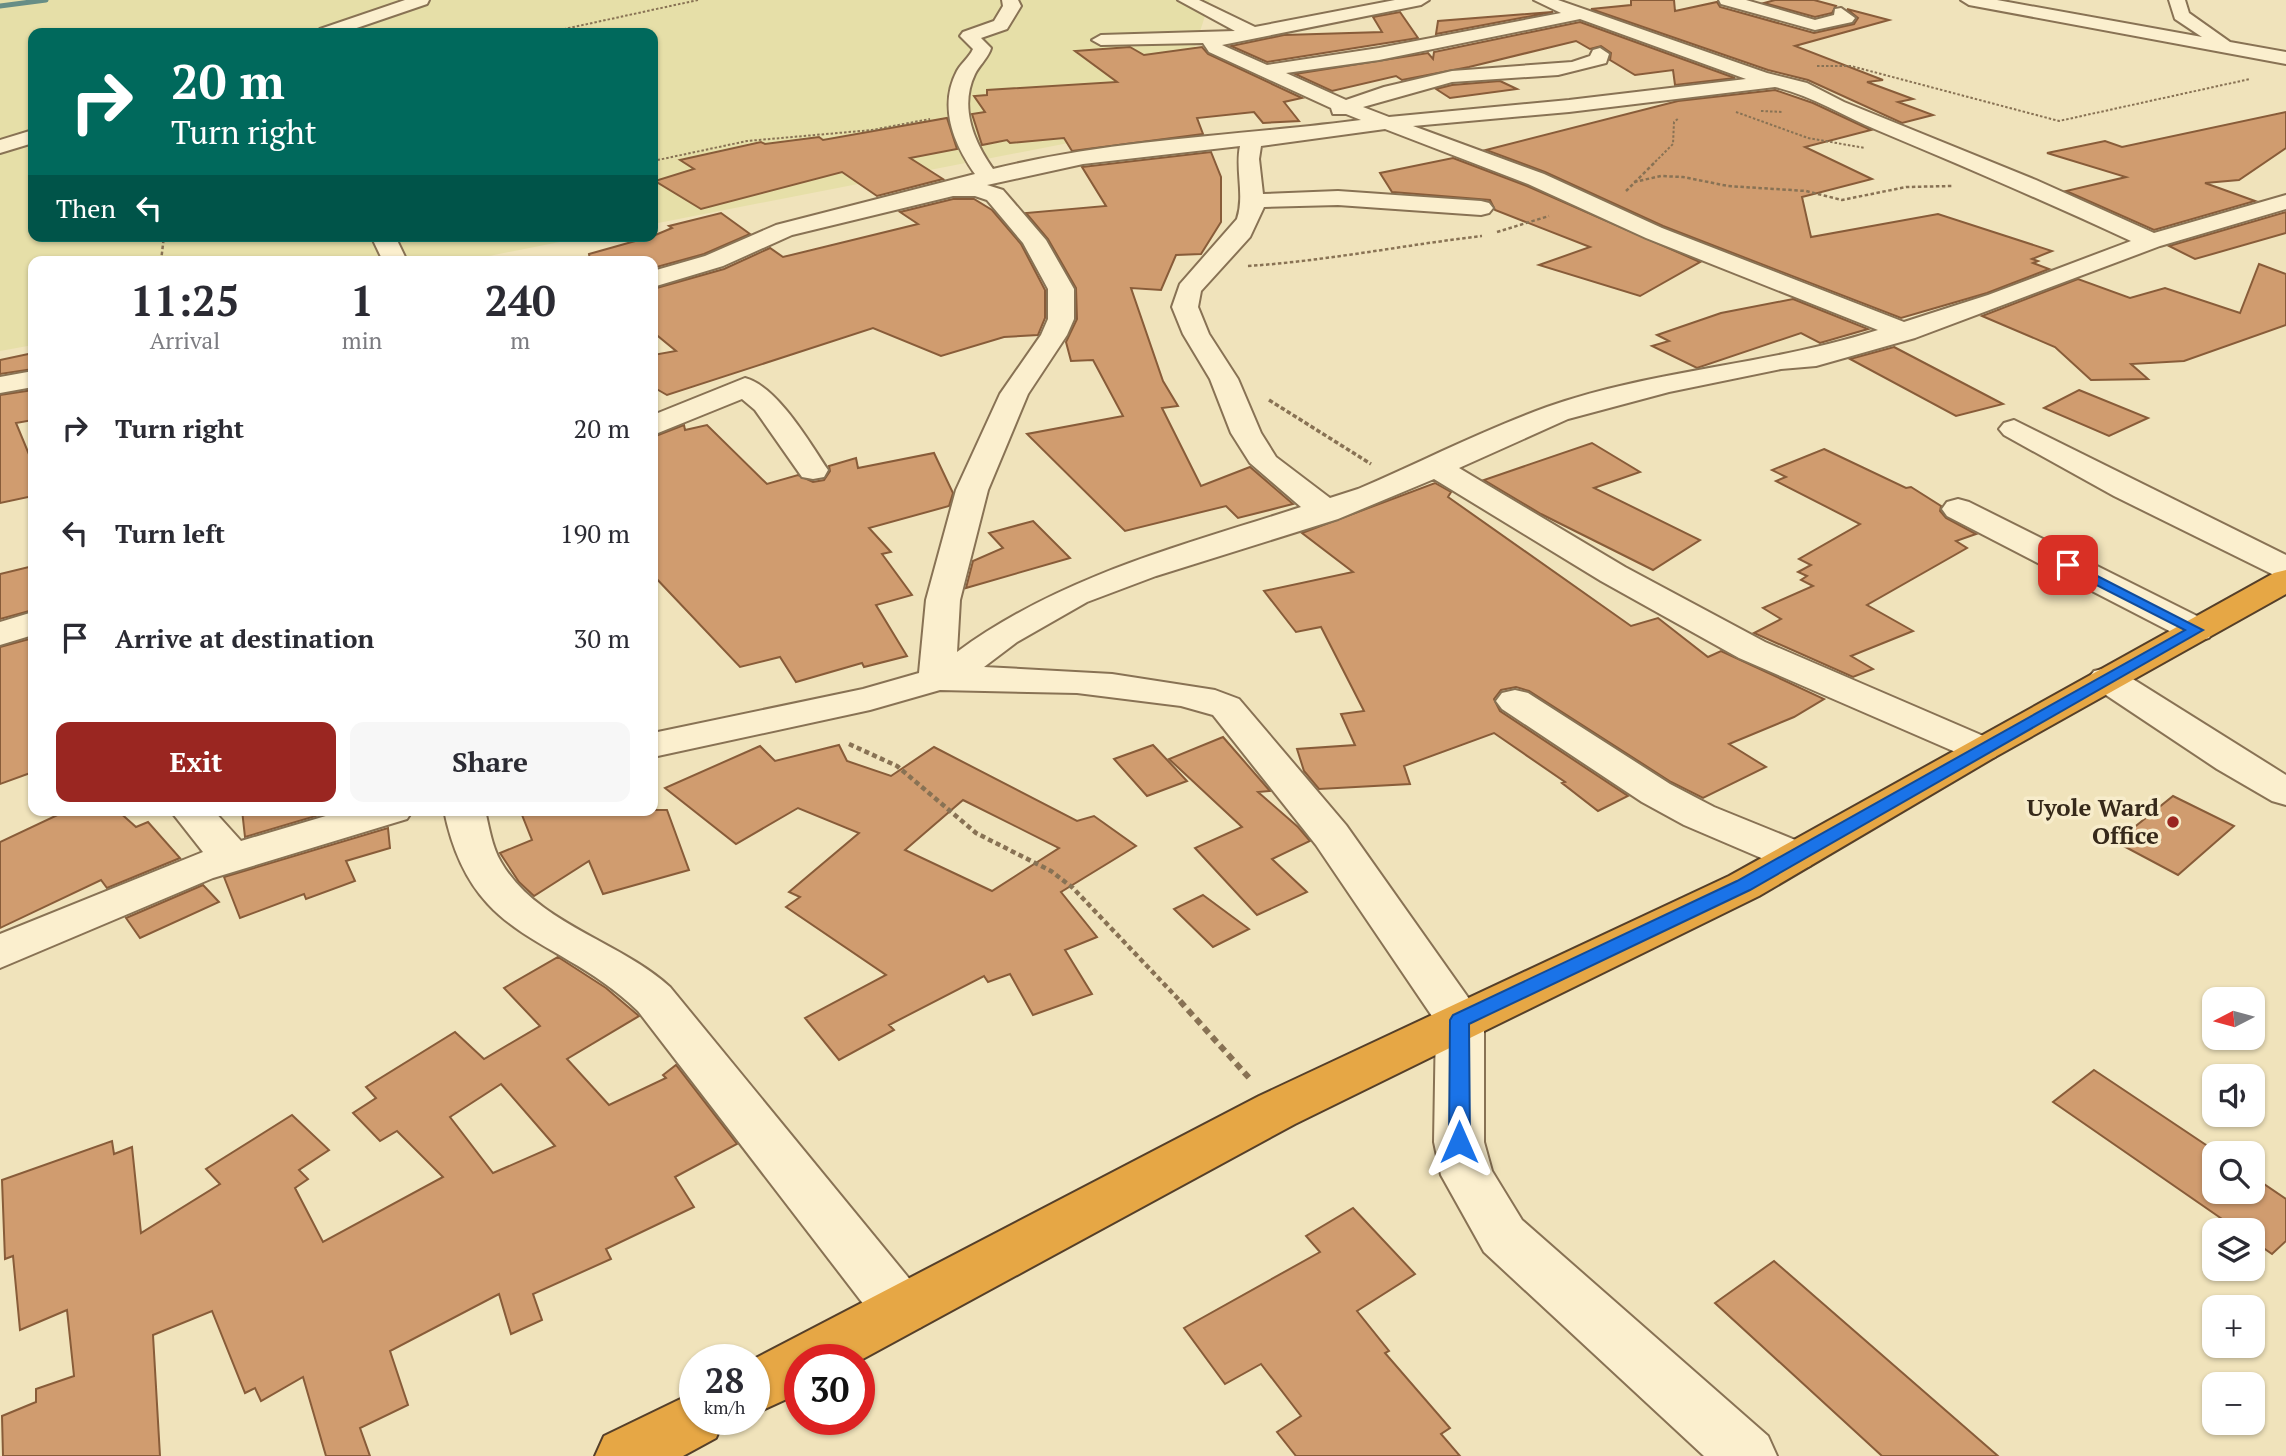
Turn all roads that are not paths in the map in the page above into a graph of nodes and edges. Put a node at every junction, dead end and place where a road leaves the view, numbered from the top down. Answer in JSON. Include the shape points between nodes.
{"nodes":[{"id":1,"x":421,"y":0,"type":"edge"},
{"id":2,"x":1010,"y":0,"type":"edge"},
{"id":3,"x":1186,"y":0,"type":"edge"},
{"id":4,"x":1421,"y":0,"type":"edge"},
{"id":5,"x":1542,"y":0,"type":"edge"},
{"id":6,"x":1969,"y":0,"type":"edge"},
{"id":7,"x":2177,"y":0,"type":"edge"},
{"id":8,"x":1744,"y":2,"type":"edge"},
{"id":9,"x":1583,"y":13,"type":"junction"},
{"id":10,"x":1841,"y":13,"type":"dead end"},
{"id":11,"x":340,"y":28,"type":"edge"},
{"id":12,"x":1253,"y":33,"type":"junction"},
{"id":13,"x":1221,"y":38,"type":"junction"},
{"id":14,"x":1101,"y":40,"type":"dead end"},
{"id":15,"x":2229,"y":48,"type":"junction"},
{"id":16,"x":1600,"y":54,"type":"dead end"},
{"id":17,"x":2286,"y":58,"type":"edge"},
{"id":18,"x":1262,"y":71,"type":"junction"},
{"id":19,"x":1774,"y":81,"type":"junction"},
{"id":20,"x":1345,"y":107,"type":"junction"},
{"id":21,"x":1389,"y":124,"type":"junction"},
{"id":22,"x":1298,"y":134,"type":"junction"},
{"id":23,"x":28,"y":138,"type":"edge"},
{"id":24,"x":1255,"y":139,"type":"junction"},
{"id":25,"x":0,"y":147,"type":"edge"},
{"id":26,"x":987,"y":176,"type":"junction"},
{"id":27,"x":953,"y":189,"type":"junction"},
{"id":28,"x":1253,"y":201,"type":"junction"},
{"id":29,"x":2286,"y":202,"type":"edge"},
{"id":30,"x":1481,"y":208,"type":"dead end"},
{"id":31,"x":2152,"y":241,"type":"junction"},
{"id":32,"x":658,"y":278,"type":"edge"},
{"id":33,"x":1906,"y":331,"type":"junction"},
{"id":34,"x":28,"y":380,"type":"edge"},
{"id":35,"x":0,"y":385,"type":"edge"},
{"id":36,"x":658,"y":424,"type":"edge"},
{"id":37,"x":2014,"y":429,"type":"dead end"},
{"id":38,"x":813,"y":470,"type":"dead end"},
{"id":39,"x":1424,"y":471,"type":"junction"},
{"id":40,"x":1958,"y":509,"type":"dead end"},
{"id":41,"x":1327,"y":512,"type":"junction"},
{"id":42,"x":2286,"y":568,"type":"edge"},
{"id":43,"x":2286,"y":580,"type":"edge"},
{"id":44,"x":28,"y":625,"type":"edge"},
{"id":45,"x":2196,"y":630,"type":"junction"},
{"id":46,"x":0,"y":634,"type":"edge"},
{"id":47,"x":937,"y":678,"type":"junction"},
{"id":48,"x":2107,"y":679,"type":"junction"},
{"id":49,"x":1515,"y":701,"type":"dead end"},
{"id":50,"x":658,"y":744,"type":"edge"},
{"id":51,"x":1981,"y":749,"type":"junction"},
{"id":52,"x":2286,"y":792,"type":"edge"},
{"id":53,"x":195,"y":816,"type":"edge"},
{"id":54,"x":372,"y":816,"type":"edge"},
{"id":55,"x":465,"y":816,"type":"edge"},
{"id":56,"x":1795,"y":856,"type":"junction"},
{"id":57,"x":231,"y":857,"type":"junction"},
{"id":58,"x":0,"y":952,"type":"edge"},
{"id":59,"x":1460,"y":1020,"type":"junction"},
{"id":60,"x":901,"y":1310,"type":"junction"},
{"id":61,"x":838,"y":1344,"type":"edge"},
{"id":62,"x":679,"y":1427,"type":"edge"},
{"id":63,"x":625,"y":1456,"type":"edge"},
{"id":64,"x":1747,"y":1456,"type":"edge"}],
"edges":[{"from":1,"to":11,"type":"street"},
{"from":2,"to":26,"type":"street","via":[[1012,6],[1001,25],[969,36],[982,48],[963,81],[958,123]]},
{"from":3,"to":12,"type":"street"},
{"from":4,"to":12,"type":"street"},
{"from":5,"to":9,"type":"street"},
{"from":6,"to":15,"type":"street"},
{"from":7,"to":15,"type":"street","via":[[2181,15]]},
{"from":8,"to":10,"type":"street","via":[[1815,25],[1846,18]]},
{"from":9,"to":18,"type":"street","via":[[1379,54]]},
{"from":9,"to":19,"type":"street"},
{"from":12,"to":13,"type":"street"},
{"from":13,"to":14,"type":"street"},
{"from":13,"to":18,"type":"street","via":[[1212,43],[1215,48]]},
{"from":15,"to":17,"type":"street"},
{"from":16,"to":20,"type":"street","via":[[1580,65],[1476,73],[1427,82]]},
{"from":18,"to":20,"type":"street"},
{"from":19,"to":21,"type":"street"},
{"from":19,"to":31,"type":"street","via":[[1804,88]]},
{"from":20,"to":21,"type":"street"},
{"from":20,"to":22,"type":"street"},
{"from":21,"to":22,"type":"street"},
{"from":21,"to":33,"type":"street","via":[[1536,179],[1594,207]]},
{"from":22,"to":24,"type":"street"},
{"from":23,"to":25,"type":"street"},
{"from":24,"to":26,"type":"street","via":[[1070,159]]},
{"from":24,"to":28,"type":"street","via":[[1248,159]]},
{"from":26,"to":27,"type":"street"},
{"from":27,"to":32,"type":"street","via":[[784,230],[714,261]]},
{"from":27,"to":47,"type":"street","via":[[995,195],[1048,260],[1063,302],[1054,335],[1014,394],[972,490],[943,600]]},
{"from":28,"to":30,"type":"street","via":[[1338,198]]},
{"from":28,"to":41,"type":"street","via":[[1242,232],[1189,289],[1185,307],[1265,463]]},
{"from":29,"to":31,"type":"street"},
{"from":31,"to":33,"type":"street"},
{"from":33,"to":39,"type":"street","via":[[1816,358],[1781,361],[1591,402]]},
{"from":34,"to":35,"type":"street"},
{"from":36,"to":38,"type":"street","via":[[745,387],[765,404]]},
{"from":37,"to":42,"type":"street"},
{"from":39,"to":41,"type":"street"},
{"from":39,"to":51,"type":"street","via":[[1752,650]]},
{"from":40,"to":45,"type":"street"},
{"from":41,"to":47,"type":"street","via":[[1075,595]]},
{"from":43,"to":45,"type":"highway"},
{"from":44,"to":46,"type":"street"},
{"from":45,"to":48,"type":"highway"},
{"from":47,"to":50,"type":"street","via":[[870,699]]},
{"from":47,"to":59,"type":"street","via":[[1119,685],[1222,704],[1331,835]]},
{"from":48,"to":51,"type":"highway"},
{"from":48,"to":52,"type":"street"},
{"from":49,"to":56,"type":"street","via":[[1656,793]]},
{"from":51,"to":56,"type":"highway"},
{"from":53,"to":57,"type":"street"},
{"from":54,"to":57,"type":"street"},
{"from":55,"to":60,"type":"street","via":[[472,847],[494,885],[521,909],[654,999]]},
{"from":56,"to":59,"type":"highway","via":[[1744,886]]},
{"from":57,"to":58,"type":"street"},
{"from":59,"to":60,"type":"highway","via":[[1277,1110]]},
{"from":59,"to":64,"type":"street","via":[[1459,1142],[1467,1175],[1503,1236]]},
{"from":60,"to":61,"type":"highway"},
{"from":62,"to":63,"type":"highway"}]}
